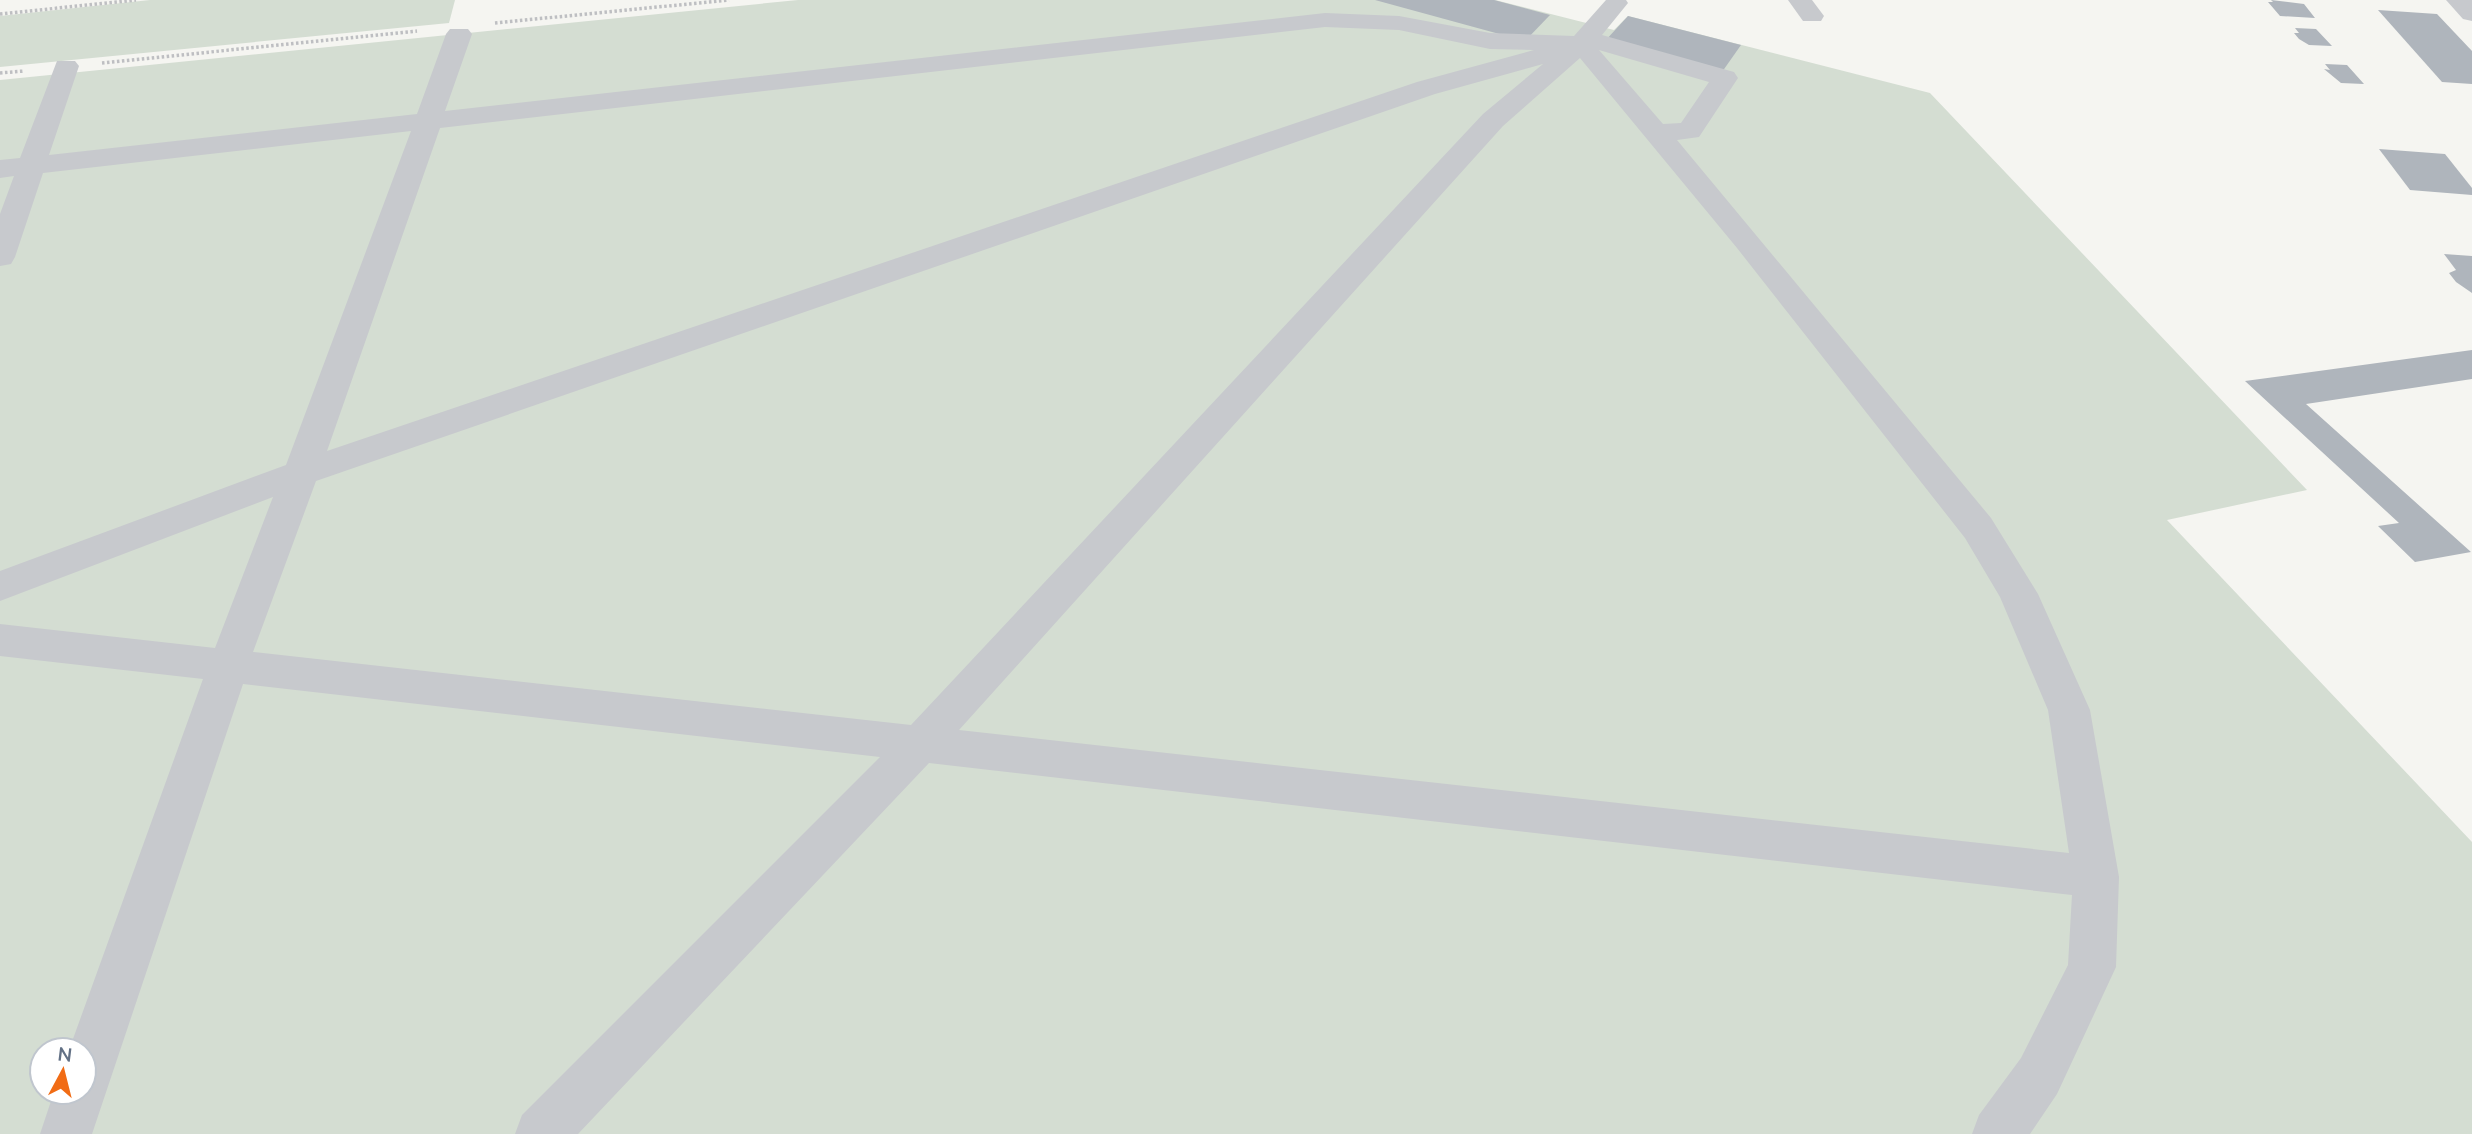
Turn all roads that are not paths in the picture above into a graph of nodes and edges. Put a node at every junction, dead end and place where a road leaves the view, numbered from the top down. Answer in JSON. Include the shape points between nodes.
{"nodes":[{"id":1,"x":2458,"y":0,"type":"edge"},
{"id":2,"x":1613,"y":1,"type":"edge"},
{"id":3,"x":2472,"y":14,"type":"edge"},
{"id":4,"x":473,"y":29,"type":"road end"},
{"id":5,"x":1584,"y":41,"type":"junction"},
{"id":6,"x":66,"y":66,"type":"road end"},
{"id":7,"x":430,"y":119,"type":"junction"},
{"id":8,"x":1653,"y":133,"type":"junction"},
{"id":9,"x":32,"y":165,"type":"junction"},
{"id":10,"x":0,"y":169,"type":"edge"},
{"id":11,"x":0,"y":257,"type":"edge"},
{"id":12,"x":303,"y":472,"type":"junction"},
{"id":13,"x":0,"y":586,"type":"edge"},
{"id":14,"x":0,"y":640,"type":"edge"},
{"id":15,"x":228,"y":666,"type":"junction"},
{"id":16,"x":923,"y":742,"type":"junction"},
{"id":17,"x":2096,"y":877,"type":"junction"},
{"id":18,"x":98,"y":1041,"type":"edge"},
{"id":19,"x":75,"y":1106,"type":"edge"},
{"id":20,"x":66,"y":1134,"type":"edge"},
{"id":21,"x":541,"y":1134,"type":"edge"},
{"id":22,"x":1998,"y":1134,"type":"edge"}],
"edges":[{"from":1,"to":3,"type":"street"},
{"from":2,"to":5,"type":"street"},
{"from":4,"to":7,"type":"street"},
{"from":5,"to":7,"type":"street","via":[[1490,41],[1399,23],[1325,20]]},
{"from":5,"to":8,"type":"street"},
{"from":5,"to":8,"type":"street","via":[[1725,78],[1689,131]]},
{"from":5,"to":12,"type":"street","via":[[1426,88]]},
{"from":5,"to":16,"type":"street","via":[[1493,120]]},
{"from":6,"to":9,"type":"street"},
{"from":7,"to":9,"type":"street"},
{"from":7,"to":12,"type":"street"},
{"from":8,"to":17,"type":"street","via":[[1748,242],[1978,528],[2018,594],[2069,710]]},
{"from":9,"to":10,"type":"street"},
{"from":9,"to":11,"type":"street"},
{"from":12,"to":13,"type":"street"},
{"from":12,"to":15,"type":"street"},
{"from":14,"to":15,"type":"street"},
{"from":15,"to":16,"type":"street"},
{"from":15,"to":18,"type":"street"},
{"from":16,"to":17,"type":"street"},
{"from":16,"to":21,"type":"street"},
{"from":17,"to":22,"type":"street","via":[[2092,967],[2039,1076]]},
{"from":19,"to":20,"type":"street"}]}
